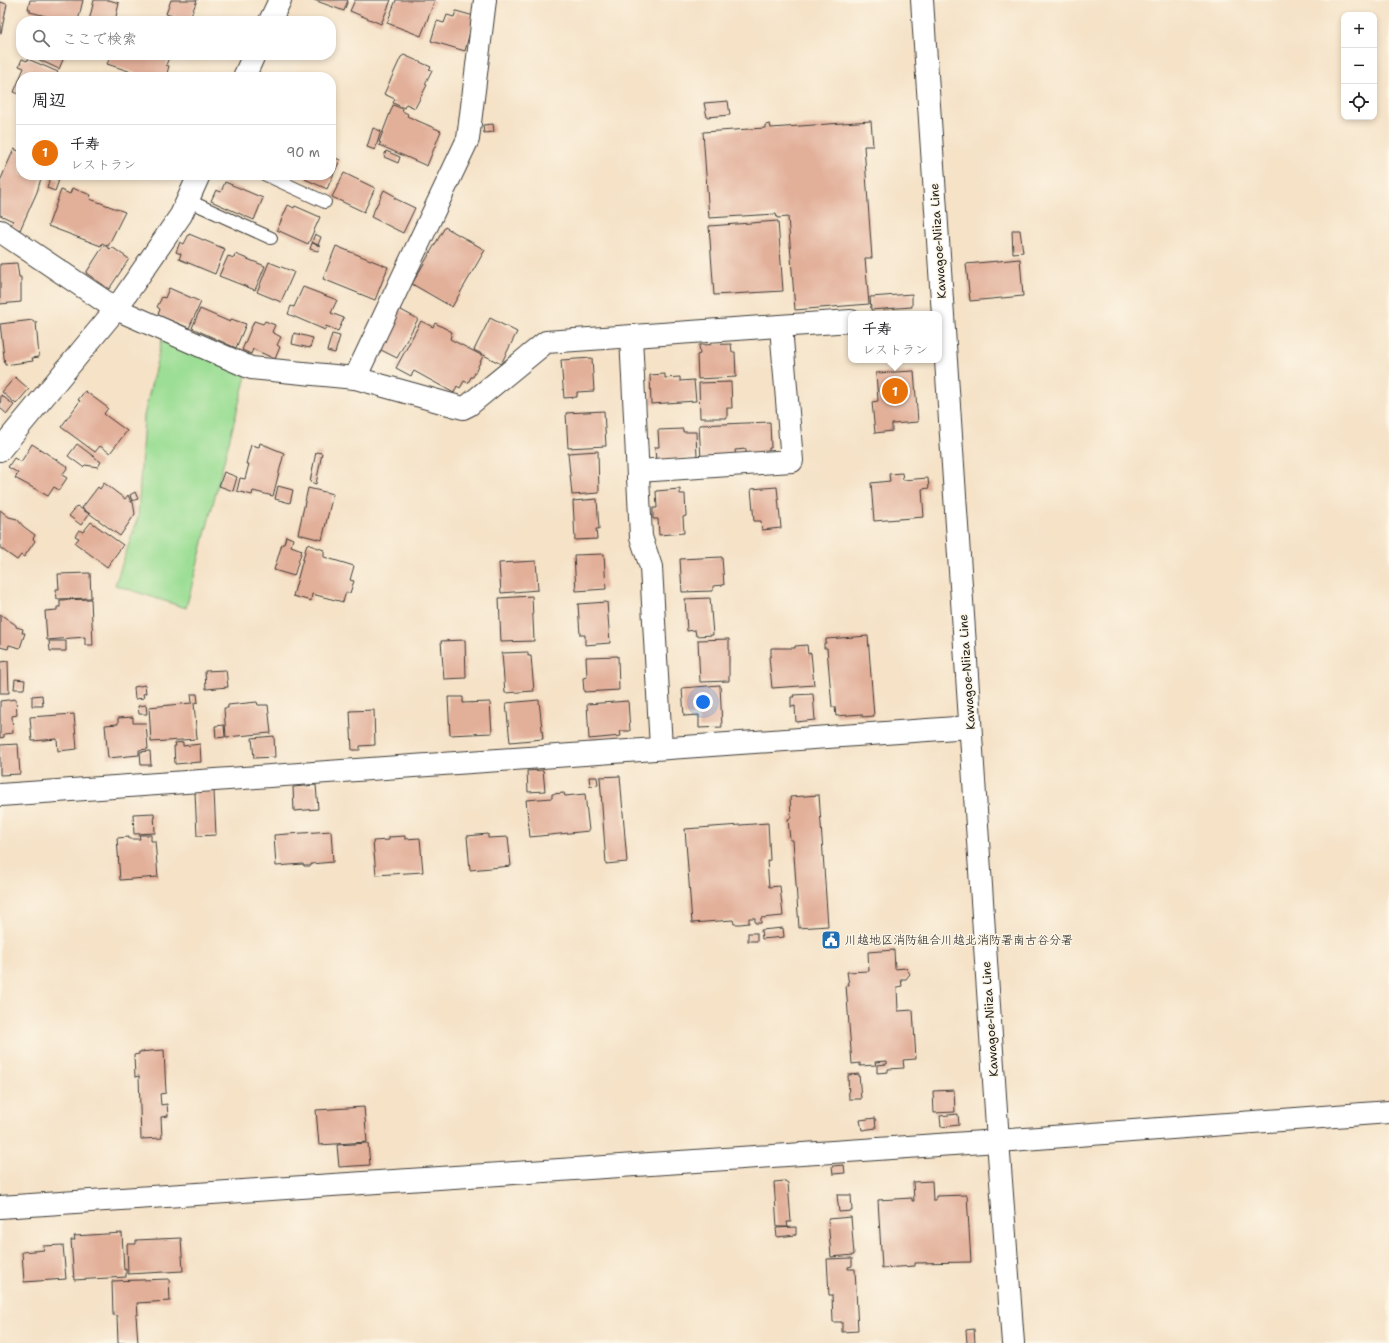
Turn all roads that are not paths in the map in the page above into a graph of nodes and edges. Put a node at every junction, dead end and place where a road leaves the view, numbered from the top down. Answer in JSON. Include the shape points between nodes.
{"nodes":[{"id":1,"x":280,"y":0,"type":"edge"},
{"id":2,"x":485,"y":0,"type":"edge"},
{"id":3,"x":922,"y":0,"type":"edge"},
{"id":4,"x":272,"y":16,"type":"edge"},
{"id":5,"x":252,"y":60,"type":"edge"},
{"id":6,"x":246,"y":72,"type":"edge"},
{"id":7,"x":195,"y":180,"type":"edge"},
{"id":8,"x":277,"y":180,"type":"edge"},
{"id":9,"x":187,"y":200,"type":"junction"},
{"id":10,"x":325,"y":202,"type":"dead end"},
{"id":11,"x":0,"y":231,"type":"edge"},
{"id":12,"x":271,"y":238,"type":"dead end"},
{"id":13,"x":116,"y":309,"type":"junction"},
{"id":14,"x":940,"y":311,"type":"edge"},
{"id":15,"x":848,"y":321,"type":"edge"},
{"id":16,"x":781,"y":327,"type":"junction"},
{"id":17,"x":631,"y":337,"type":"junction"},
{"id":18,"x":942,"y":342,"type":"edge"},
{"id":19,"x":355,"y":378,"type":"junction"},
{"id":20,"x":0,"y":450,"type":"edge"},
{"id":21,"x":638,"y":471,"type":"junction"},
{"id":22,"x":970,"y":727,"type":"junction"},
{"id":23,"x":661,"y":748,"type":"junction"},
{"id":24,"x":0,"y":795,"type":"edge"},
{"id":25,"x":1389,"y":1112,"type":"edge"},
{"id":26,"x":998,"y":1142,"type":"junction"},
{"id":27,"x":0,"y":1207,"type":"edge"},
{"id":28,"x":1014,"y":1343,"type":"edge"}],
"edges":[{"from":1,"to":4,"type":"street"},
{"from":2,"to":19,"type":"street","via":[[468,139]]},
{"from":3,"to":14,"type":"street","name":"Kawagoe-Niiza Line"},
{"from":5,"to":6,"type":"street"},
{"from":7,"to":9,"type":"street"},
{"from":8,"to":10,"type":"lane"},
{"from":9,"to":12,"type":"lane"},
{"from":9,"to":13,"type":"street","via":[[181,215]]},
{"from":11,"to":13,"type":"street"},
{"from":13,"to":19,"type":"street","via":[[252,368]]},
{"from":13,"to":20,"type":"street"},
{"from":15,"to":16,"type":"street"},
{"from":16,"to":17,"type":"street"},
{"from":16,"to":21,"type":"street","via":[[792,462]]},
{"from":17,"to":19,"type":"street","via":[[546,342],[463,408]]},
{"from":17,"to":21,"type":"street"},
{"from":18,"to":22,"type":"street","name":"Kawagoe-Niiza Line"},
{"from":21,"to":23,"type":"street","via":[[641,538],[650,567]]},
{"from":22,"to":23,"type":"street"},
{"from":22,"to":26,"type":"street","name":"Kawagoe-Niiza Line"},
{"from":23,"to":24,"type":"street"},
{"from":25,"to":26,"type":"street"},
{"from":26,"to":27,"type":"street"},
{"from":26,"to":28,"type":"street","name":"Kawagoe-Niiza Line"}]}
